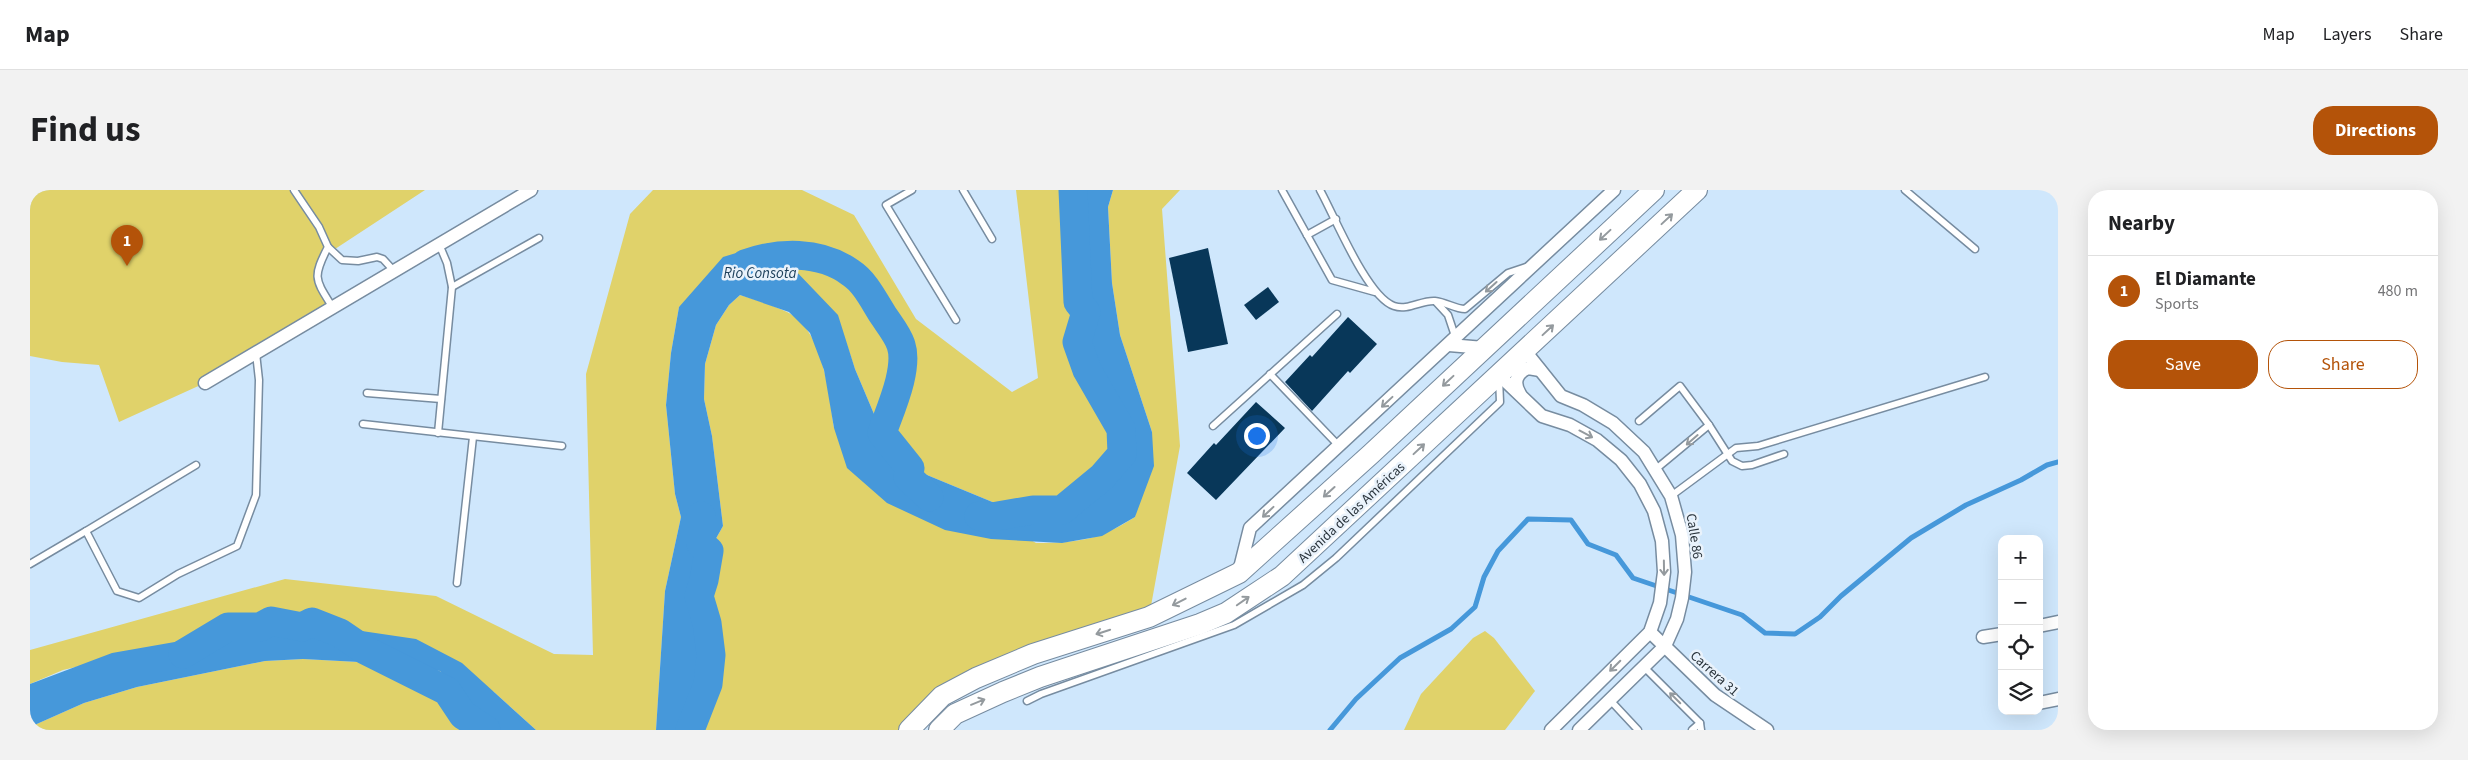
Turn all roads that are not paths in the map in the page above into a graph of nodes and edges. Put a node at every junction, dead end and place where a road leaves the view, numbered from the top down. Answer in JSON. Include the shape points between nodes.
{"nodes":[{"id":1,"x":294,"y":190,"type":"edge"},
{"id":2,"x":531,"y":190,"type":"edge"},
{"id":3,"x":912,"y":190,"type":"edge"},
{"id":4,"x":963,"y":190,"type":"edge"},
{"id":5,"x":1282,"y":190,"type":"edge"},
{"id":6,"x":1320,"y":190,"type":"edge"},
{"id":7,"x":1614,"y":190,"type":"edge"},
{"id":8,"x":1654,"y":190,"type":"edge"},
{"id":9,"x":1697,"y":190,"type":"edge"},
{"id":10,"x":1905,"y":190,"type":"edge"},
{"id":11,"x":1336,"y":219,"type":"junction"},
{"id":12,"x":1307,"y":235,"type":"junction"},
{"id":13,"x":539,"y":238,"type":"dead end"},
{"id":14,"x":992,"y":239,"type":"dead end"},
{"id":15,"x":438,"y":244,"type":"junction"},
{"id":16,"x":328,"y":246,"type":"junction"},
{"id":17,"x":1975,"y":249,"type":"dead end"},
{"id":18,"x":1533,"y":266,"type":"junction"},
{"id":19,"x":394,"y":271,"type":"junction"},
{"id":20,"x":452,"y":287,"type":"junction"},
{"id":21,"x":1375,"y":292,"type":"junction"},
{"id":22,"x":1538,"y":298,"type":"junction"},
{"id":23,"x":1435,"y":301,"type":"junction"},
{"id":24,"x":334,"y":308,"type":"junction"},
{"id":25,"x":1337,"y":314,"type":"dead end"},
{"id":26,"x":956,"y":320,"type":"dead end"},
{"id":27,"x":1452,"y":342,"type":"junction"},
{"id":28,"x":1484,"y":348,"type":"junction"},
{"id":29,"x":1505,"y":350,"type":"junction"},
{"id":30,"x":1525,"y":351,"type":"junction"},
{"id":31,"x":256,"y":354,"type":"junction"},
{"id":32,"x":1540,"y":370,"type":"junction"},
{"id":33,"x":1270,"y":374,"type":"junction"},
{"id":34,"x":1499,"y":375,"type":"junction"},
{"id":35,"x":1985,"y":377,"type":"dead end"},
{"id":36,"x":205,"y":383,"type":"dead end"},
{"id":37,"x":367,"y":393,"type":"dead end"},
{"id":38,"x":1520,"y":394,"type":"junction"},
{"id":39,"x":441,"y":399,"type":"junction"},
{"id":40,"x":1639,"y":420,"type":"dead end"},
{"id":41,"x":364,"y":424,"type":"dead end"},
{"id":42,"x":1709,"y":425,"type":"junction"},
{"id":43,"x":1213,"y":426,"type":"dead end"},
{"id":44,"x":438,"y":433,"type":"junction"},
{"id":45,"x":474,"y":437,"type":"junction"},
{"id":46,"x":562,"y":446,"type":"dead end"},
{"id":47,"x":1339,"y":446,"type":"junction"},
{"id":48,"x":1727,"y":453,"type":"junction"},
{"id":49,"x":1784,"y":454,"type":"dead end"},
{"id":50,"x":196,"y":465,"type":"dead end"},
{"id":51,"x":1656,"y":469,"type":"junction"},
{"id":52,"x":1670,"y":496,"type":"junction"},
{"id":53,"x":86,"y":531,"type":"junction"},
{"id":54,"x":30,"y":564,"type":"edge"},
{"id":55,"x":1239,"y":573,"type":"junction"},
{"id":56,"x":456,"y":583,"type":"dead end"},
{"id":57,"x":2058,"y":622,"type":"edge"},
{"id":58,"x":2043,"y":625,"type":"edge"},
{"id":59,"x":1650,"y":632,"type":"junction"},
{"id":60,"x":1998,"y":635,"type":"edge"},
{"id":61,"x":1983,"y":637,"type":"dead end"},
{"id":62,"x":1665,"y":646,"type":"junction"},
{"id":63,"x":1629,"y":652,"type":"junction"},
{"id":64,"x":1644,"y":667,"type":"junction"},
{"id":65,"x":1596,"y":686,"type":"junction"},
{"id":66,"x":2058,"y":699,"type":"edge"},
{"id":67,"x":1610,"y":700,"type":"junction"},
{"id":68,"x":1027,"y":702,"type":"dead end"},
{"id":69,"x":2043,"y":702,"type":"edge"},
{"id":70,"x":1700,"y":726,"type":"edge"},
{"id":71,"x":909,"y":730,"type":"edge"},
{"id":72,"x":939,"y":730,"type":"edge"},
{"id":73,"x":1551,"y":730,"type":"edge"},
{"id":74,"x":1580,"y":730,"type":"edge"},
{"id":75,"x":1638,"y":730,"type":"edge"},
{"id":76,"x":1692,"y":730,"type":"edge"},
{"id":77,"x":1767,"y":730,"type":"edge"}],
"edges":[{"from":1,"to":16,"type":"lane"},
{"from":2,"to":15,"type":"street"},
{"from":3,"to":26,"type":"lane","via":[[886,205]]},
{"from":4,"to":14,"type":"lane"},
{"from":5,"to":12,"type":"lane"},
{"from":6,"to":11,"type":"lane"},
{"from":7,"to":18,"type":"street"},
{"from":8,"to":22,"type":"main road","name":"Avenida de las Américas","one_way":true},
{"from":30,"to":9,"type":"main road","name":"Avenida de las Américas","one_way":true},
{"from":10,"to":17,"type":"lane"},
{"from":11,"to":12,"type":"lane"},
{"from":11,"to":21,"type":"lane"},
{"from":12,"to":21,"type":"lane","via":[[1332,280]]},
{"from":13,"to":20,"type":"lane"},
{"from":15,"to":19,"type":"street"},
{"from":15,"to":20,"type":"lane","via":[[447,263]]},
{"from":16,"to":19,"type":"lane","via":[[342,260],[378,257]]},
{"from":16,"to":24,"type":"lane","via":[[317,269],[318,284]]},
{"from":18,"to":23,"type":"lane","one_way":true,"via":[[1508,272],[1465,309]]},
{"from":18,"to":27,"type":"street"},
{"from":19,"to":24,"type":"street"},
{"from":20,"to":39,"type":"lane"},
{"from":21,"to":23,"type":"lane","via":[[1393,306],[1402,308]]},
{"from":22,"to":28,"type":"main road","name":"Avenida de las Américas"},
{"from":22,"to":29,"type":"main road","via":[[1536,310],[1508,335]]},
{"from":23,"to":27,"type":"lane","via":[[1448,315]]},
{"from":24,"to":31,"type":"street"},
{"from":25,"to":33,"type":"lane"},
{"from":27,"to":28,"type":"street"},
{"from":27,"to":47,"type":"street","one_way":true},
{"from":28,"to":29,"type":"main road"},
{"from":28,"to":55,"type":"main road","name":"Avenida de las Américas","one_way":true},
{"from":29,"to":30,"type":"main road"},
{"from":29,"to":34,"type":"main road"},
{"from":30,"to":32,"type":"street","name":"Calle 86"},
{"from":30,"to":34,"type":"main road","name":"Avenida de las Américas"},
{"from":31,"to":36,"type":"street"},
{"from":31,"to":53,"type":"lane","via":[[259,380],[256,495],[237,546],[178,574],[139,598],[117,591]]},
{"from":32,"to":38,"type":"street","via":[[1528,368],[1518,375],[1516,383]]},
{"from":32,"to":51,"type":"street","name":"Calle 86","via":[[1561,396],[1584,405],[1624,432]]},
{"from":33,"to":43,"type":"lane"},
{"from":33,"to":47,"type":"lane"},
{"from":34,"to":38,"type":"street"},
{"from":34,"to":68,"type":"lane","via":[[1500,402],[1336,558],[1303,585],[1234,625],[1041,694]]},
{"from":72,"to":34,"type":"main road","name":"Avenida de las Américas","one_way":true,"via":[[955,714],[1003,692],[1226,613],[1282,576]]},
{"from":35,"to":48,"type":"lane"},
{"from":37,"to":39,"type":"lane"},
{"from":38,"to":59,"type":"street","one_way":true,"via":[[1542,416],[1570,425],[1597,440],[1621,460],[1640,484],[1654,511],[1662,541],[1664,572],[1660,603]]},
{"from":39,"to":44,"type":"lane"},
{"from":40,"to":42,"type":"lane","via":[[1680,386]]},
{"from":41,"to":44,"type":"lane"},
{"from":42,"to":48,"type":"lane"},
{"from":42,"to":51,"type":"lane","one_way":true},
{"from":44,"to":45,"type":"lane"},
{"from":45,"to":46,"type":"lane"},
{"from":45,"to":56,"type":"lane"},
{"from":47,"to":55,"type":"street","one_way":true,"via":[[1250,528]]},
{"from":48,"to":49,"type":"lane","via":[[1732,461],[1742,466]]},
{"from":48,"to":52,"type":"lane"},
{"from":50,"to":53,"type":"lane"},
{"from":51,"to":52,"type":"street","name":"Calle 86"},
{"from":52,"to":62,"type":"street","name":"Calle 86","via":[[1682,535],[1685,572],[1677,619]]},
{"from":53,"to":54,"type":"lane"},
{"from":55,"to":71,"type":"main road","name":"Avenida de las Américas","one_way":true,"via":[[1150,617],[1033,654],[976,678],[942,696]]},
{"from":57,"to":58,"type":"street"},
{"from":59,"to":62,"type":"street","name":"Carrera 31"},
{"from":59,"to":63,"type":"street"},
{"from":60,"to":61,"type":"street"},
{"from":62,"to":64,"type":"street","name":"Calle 86"},
{"from":62,"to":77,"type":"street","name":"Carrera 31","via":[[1715,695]]},
{"from":63,"to":64,"type":"street"},
{"from":63,"to":65,"type":"street","one_way":true},
{"from":64,"to":67,"type":"street","name":"Calle 86"},
{"from":70,"to":64,"type":"lane","one_way":true},
{"from":65,"to":67,"type":"street"},
{"from":65,"to":73,"type":"street"},
{"from":66,"to":69,"type":"street"},
{"from":67,"to":74,"type":"street","name":"Calle 86"},
{"from":67,"to":75,"type":"lane"},
{"from":70,"to":76,"type":"lane"}]}
